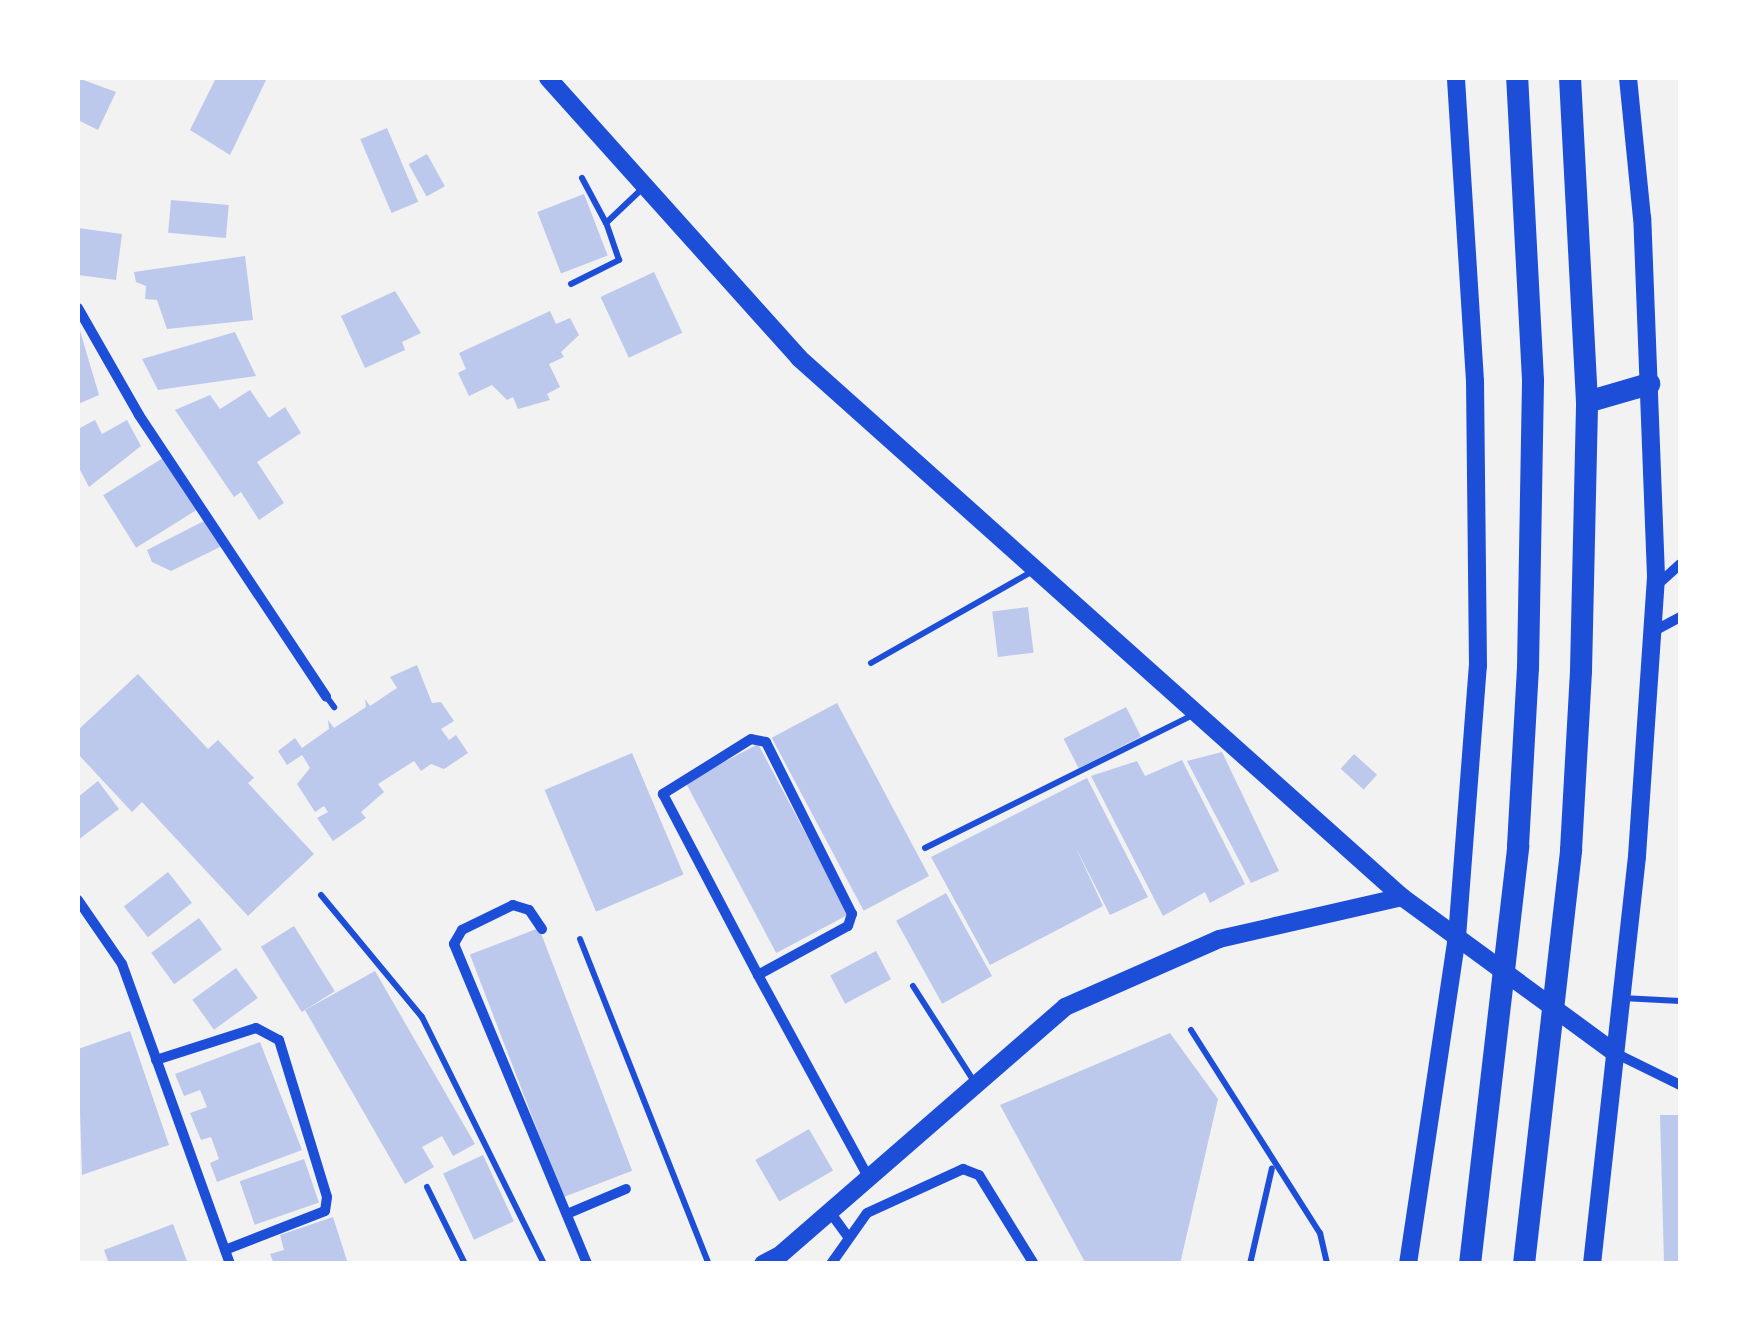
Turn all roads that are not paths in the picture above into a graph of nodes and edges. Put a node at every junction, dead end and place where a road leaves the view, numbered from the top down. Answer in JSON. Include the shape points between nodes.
{"nodes":[{"id":1,"x":548,"y":78,"type":"edge"},
{"id":2,"x":1456,"y":78,"type":"edge"},
{"id":3,"x":1517,"y":78,"type":"edge"},
{"id":4,"x":1570,"y":78,"type":"edge"},
{"id":5,"x":1628,"y":78,"type":"edge"},
{"id":6,"x":582,"y":178,"type":"dead end"},
{"id":7,"x":645,"y":186,"type":"junction"},
{"id":8,"x":606,"y":223,"type":"junction"},
{"id":9,"x":571,"y":284,"type":"dead end"},
{"id":10,"x":78,"y":308,"type":"edge"},
{"id":11,"x":1649,"y":384,"type":"junction"},
{"id":12,"x":1587,"y":402,"type":"junction"},
{"id":13,"x":1680,"y":564,"type":"edge"},
{"id":14,"x":1036,"y":570,"type":"junction"},
{"id":15,"x":1656,"y":586,"type":"junction"},
{"id":16,"x":1680,"y":617,"type":"edge"},
{"id":17,"x":1654,"y":631,"type":"junction"},
{"id":18,"x":870,"y":663,"type":"dead end"},
{"id":19,"x":326,"y":696,"type":"joint"},
{"id":20,"x":334,"y":708,"type":"dead end"},
{"id":21,"x":1196,"y":713,"type":"junction"},
{"id":22,"x":925,"y":848,"type":"dead end"},
{"id":23,"x":321,"y":894,"type":"dead end"},
{"id":24,"x":1402,"y":898,"type":"junction"},
{"id":25,"x":78,"y":900,"type":"edge"},
{"id":26,"x":542,"y":930,"type":"dead end"},
{"id":27,"x":1458,"y":938,"type":"junction"},
{"id":28,"x":580,"y":939,"type":"dead end"},
{"id":29,"x":758,"y":976,"type":"junction"},
{"id":30,"x":913,"y":986,"type":"dead end"},
{"id":31,"x":1620,"y":998,"type":"junction"},
{"id":32,"x":1680,"y":1002,"type":"edge"},
{"id":33,"x":1192,"y":1030,"type":"dead end"},
{"id":34,"x":1615,"y":1053,"type":"junction"},
{"id":35,"x":156,"y":1060,"type":"junction"},
{"id":36,"x":976,"y":1084,"type":"junction"},
{"id":37,"x":1680,"y":1086,"type":"edge"},
{"id":38,"x":1273,"y":1166,"type":"junction"},
{"id":39,"x":869,"y":1178,"type":"junction"},
{"id":40,"x":427,"y":1187,"type":"dead end"},
{"id":41,"x":626,"y":1188,"type":"dead end"},
{"id":42,"x":830,"y":1212,"type":"junction"},
{"id":43,"x":567,"y":1214,"type":"junction"},
{"id":44,"x":850,"y":1238,"type":"junction"},
{"id":45,"x":225,"y":1250,"type":"junction"},
{"id":46,"x":776,"y":1261,"type":"edge"},
{"id":47,"x":230,"y":1264,"type":"edge"},
{"id":48,"x":465,"y":1264,"type":"edge"},
{"id":49,"x":544,"y":1264,"type":"edge"},
{"id":50,"x":587,"y":1264,"type":"edge"},
{"id":51,"x":709,"y":1264,"type":"edge"},
{"id":52,"x":832,"y":1264,"type":"edge"},
{"id":53,"x":1034,"y":1264,"type":"edge"},
{"id":54,"x":1250,"y":1264,"type":"edge"},
{"id":55,"x":1327,"y":1264,"type":"edge"},
{"id":56,"x":1408,"y":1264,"type":"edge"},
{"id":57,"x":1470,"y":1264,"type":"edge"},
{"id":58,"x":1524,"y":1264,"type":"edge"},
{"id":59,"x":1592,"y":1264,"type":"edge"}],
"edges":[{"from":1,"to":7,"type":"street"},
{"from":2,"to":27,"type":"street","via":[[1473,342],[1478,629]]},
{"from":3,"to":57,"type":"highway","via":[[1529,224],[1532,500],[1518,846]]},
{"from":4,"to":12,"type":"highway"},
{"from":5,"to":11,"type":"street"},
{"from":6,"to":8,"type":"lane"},
{"from":7,"to":8,"type":"lane"},
{"from":7,"to":14,"type":"street","via":[[799,358]]},
{"from":8,"to":9,"type":"lane","via":[[619,260]]},
{"from":10,"to":19,"type":"street","via":[[139,416]]},
{"from":11,"to":12,"type":"highway"},
{"from":11,"to":15,"type":"street"},
{"from":12,"to":58,"type":"highway","via":[[1571,850]]},
{"from":13,"to":15,"type":"street"},
{"from":14,"to":18,"type":"lane"},
{"from":14,"to":21,"type":"street"},
{"from":15,"to":17,"type":"street"},
{"from":16,"to":17,"type":"street"},
{"from":17,"to":31,"type":"street"},
{"from":19,"to":20,"type":"lane"},
{"from":21,"to":22,"type":"lane"},
{"from":21,"to":24,"type":"street"},
{"from":23,"to":49,"type":"lane","via":[[422,1017]]},
{"from":24,"to":27,"type":"street"},
{"from":24,"to":36,"type":"street","via":[[1220,939],[1065,1007]]},
{"from":25,"to":35,"type":"street","via":[[122,964]]},
{"from":26,"to":43,"type":"street","via":[[529,910],[512,905],[462,930],[454,944]]},
{"from":27,"to":34,"type":"street"},
{"from":27,"to":56,"type":"street"},
{"from":28,"to":51,"type":"lane"},
{"from":29,"to":29,"type":"street","via":[[663,794],[750,739],[766,742],[852,914],[848,926]]},
{"from":29,"to":39,"type":"street"},
{"from":30,"to":36,"type":"lane"},
{"from":31,"to":32,"type":"lane"},
{"from":31,"to":34,"type":"street"},
{"from":33,"to":38,"type":"lane"},
{"from":34,"to":37,"type":"street"},
{"from":34,"to":59,"type":"street"},
{"from":35,"to":45,"type":"street"},
{"from":35,"to":45,"type":"street","via":[[256,1028],[280,1040],[327,1196],[325,1211]]},
{"from":36,"to":39,"type":"street"},
{"from":38,"to":54,"type":"lane"},
{"from":38,"to":55,"type":"lane","via":[[1320,1234]]},
{"from":39,"to":42,"type":"street"},
{"from":40,"to":48,"type":"lane"},
{"from":41,"to":43,"type":"street"},
{"from":42,"to":44,"type":"street"},
{"from":42,"to":46,"type":"street"},
{"from":43,"to":50,"type":"street"},
{"from":44,"to":52,"type":"street"},
{"from":44,"to":53,"type":"street","via":[[867,1214],[963,1169],[979,1174]]},
{"from":45,"to":47,"type":"street"}]}
